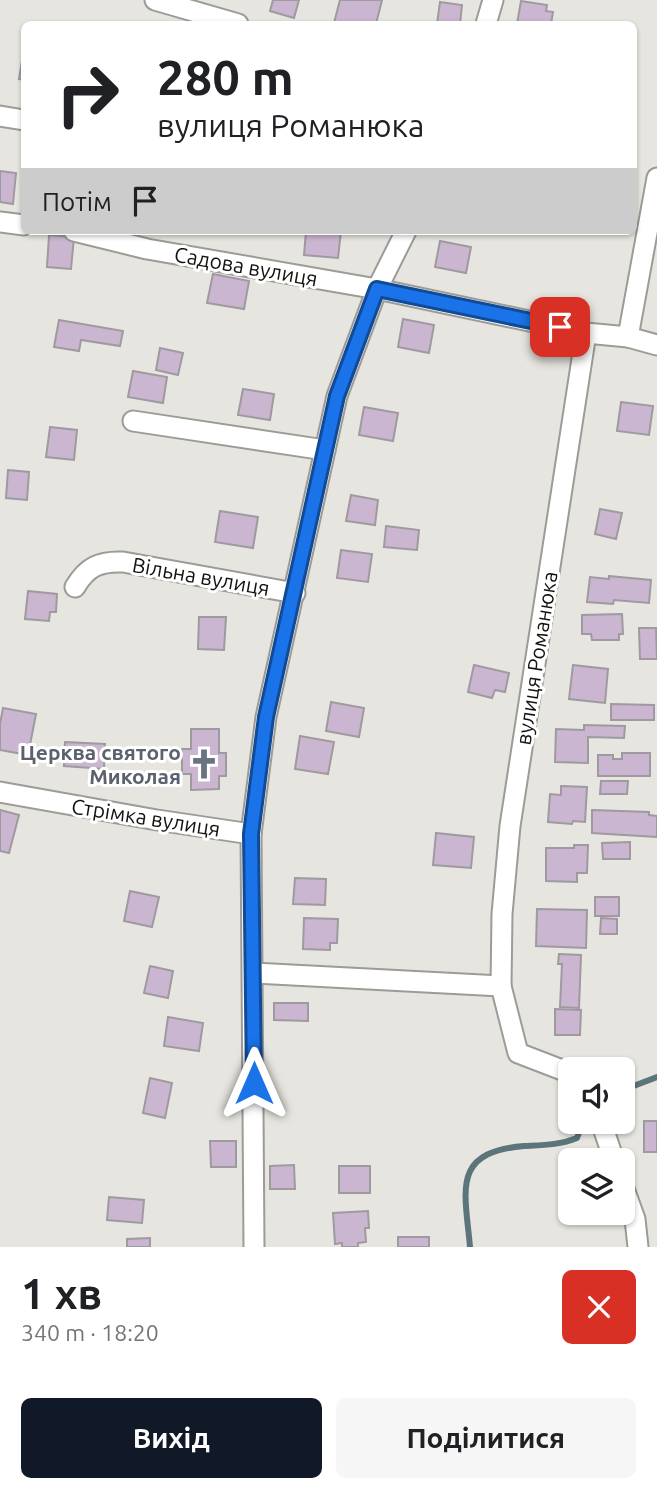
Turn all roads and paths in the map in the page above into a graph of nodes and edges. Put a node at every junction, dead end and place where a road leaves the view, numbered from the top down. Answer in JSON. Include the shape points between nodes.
{"nodes":[{"id":1,"x":155,"y":0,"type":"edge"},
{"id":2,"x":493,"y":0,"type":"edge"},
{"id":3,"x":228,"y":21,"type":"edge"},
{"id":4,"x":487,"y":21,"type":"edge"},
{"id":5,"x":0,"y":116,"type":"edge"},
{"id":6,"x":21,"y":120,"type":"edge"},
{"id":7,"x":657,"y":178,"type":"edge"},
{"id":8,"x":0,"y":222,"type":"edge"},
{"id":9,"x":21,"y":225,"type":"edge"},
{"id":10,"x":90,"y":235,"type":"edge"},
{"id":11,"x":404,"y":235,"type":"edge"},
{"id":12,"x":377,"y":289,"type":"junction"},
{"id":13,"x":586,"y":332,"type":"junction"},
{"id":14,"x":628,"y":337,"type":"junction"},
{"id":15,"x":657,"y":345,"type":"edge"},
{"id":16,"x":133,"y":421,"type":"dead end"},
{"id":17,"x":325,"y":450,"type":"junction"},
{"id":18,"x":75,"y":587,"type":"dead end"},
{"id":19,"x":295,"y":593,"type":"junction"},
{"id":20,"x":0,"y":792,"type":"edge"},
{"id":21,"x":251,"y":834,"type":"junction"},
{"id":22,"x":253,"y":973,"type":"junction"},
{"id":23,"x":501,"y":986,"type":"junction"},
{"id":24,"x":558,"y":1068,"type":"edge"},
{"id":25,"x":635,"y":1219,"type":"edge"},
{"id":26,"x":254,"y":1247,"type":"edge"},
{"id":27,"x":638,"y":1247,"type":"edge"}],
"edges":[{"from":1,"to":3,"type":"street"},
{"from":2,"to":4,"type":"street"},
{"from":5,"to":6,"type":"street"},
{"from":7,"to":14,"type":"street"},
{"from":8,"to":9,"type":"street"},
{"from":10,"to":12,"type":"street","name":"Садова вулиця"},
{"from":11,"to":12,"type":"street"},
{"from":12,"to":13,"type":"street"},
{"from":12,"to":17,"type":"street","via":[[337,396]]},
{"from":13,"to":14,"type":"street"},
{"from":13,"to":23,"type":"street","name":"вулиця Романюка","via":[[510,826]]},
{"from":14,"to":15,"type":"street"},
{"from":16,"to":17,"type":"street"},
{"from":17,"to":19,"type":"street"},
{"from":18,"to":19,"type":"street","name":"Вільна вулиця","via":[[93,566],[123,562]]},
{"from":19,"to":21,"type":"street","via":[[266,717]]},
{"from":20,"to":21,"type":"street","name":"Стрімка вулиця"},
{"from":21,"to":22,"type":"street"},
{"from":22,"to":23,"type":"street"},
{"from":22,"to":26,"type":"street"},
{"from":23,"to":24,"type":"street","name":"вулиця Романюка","via":[[518,1053]]},
{"from":25,"to":27,"type":"street"}]}
